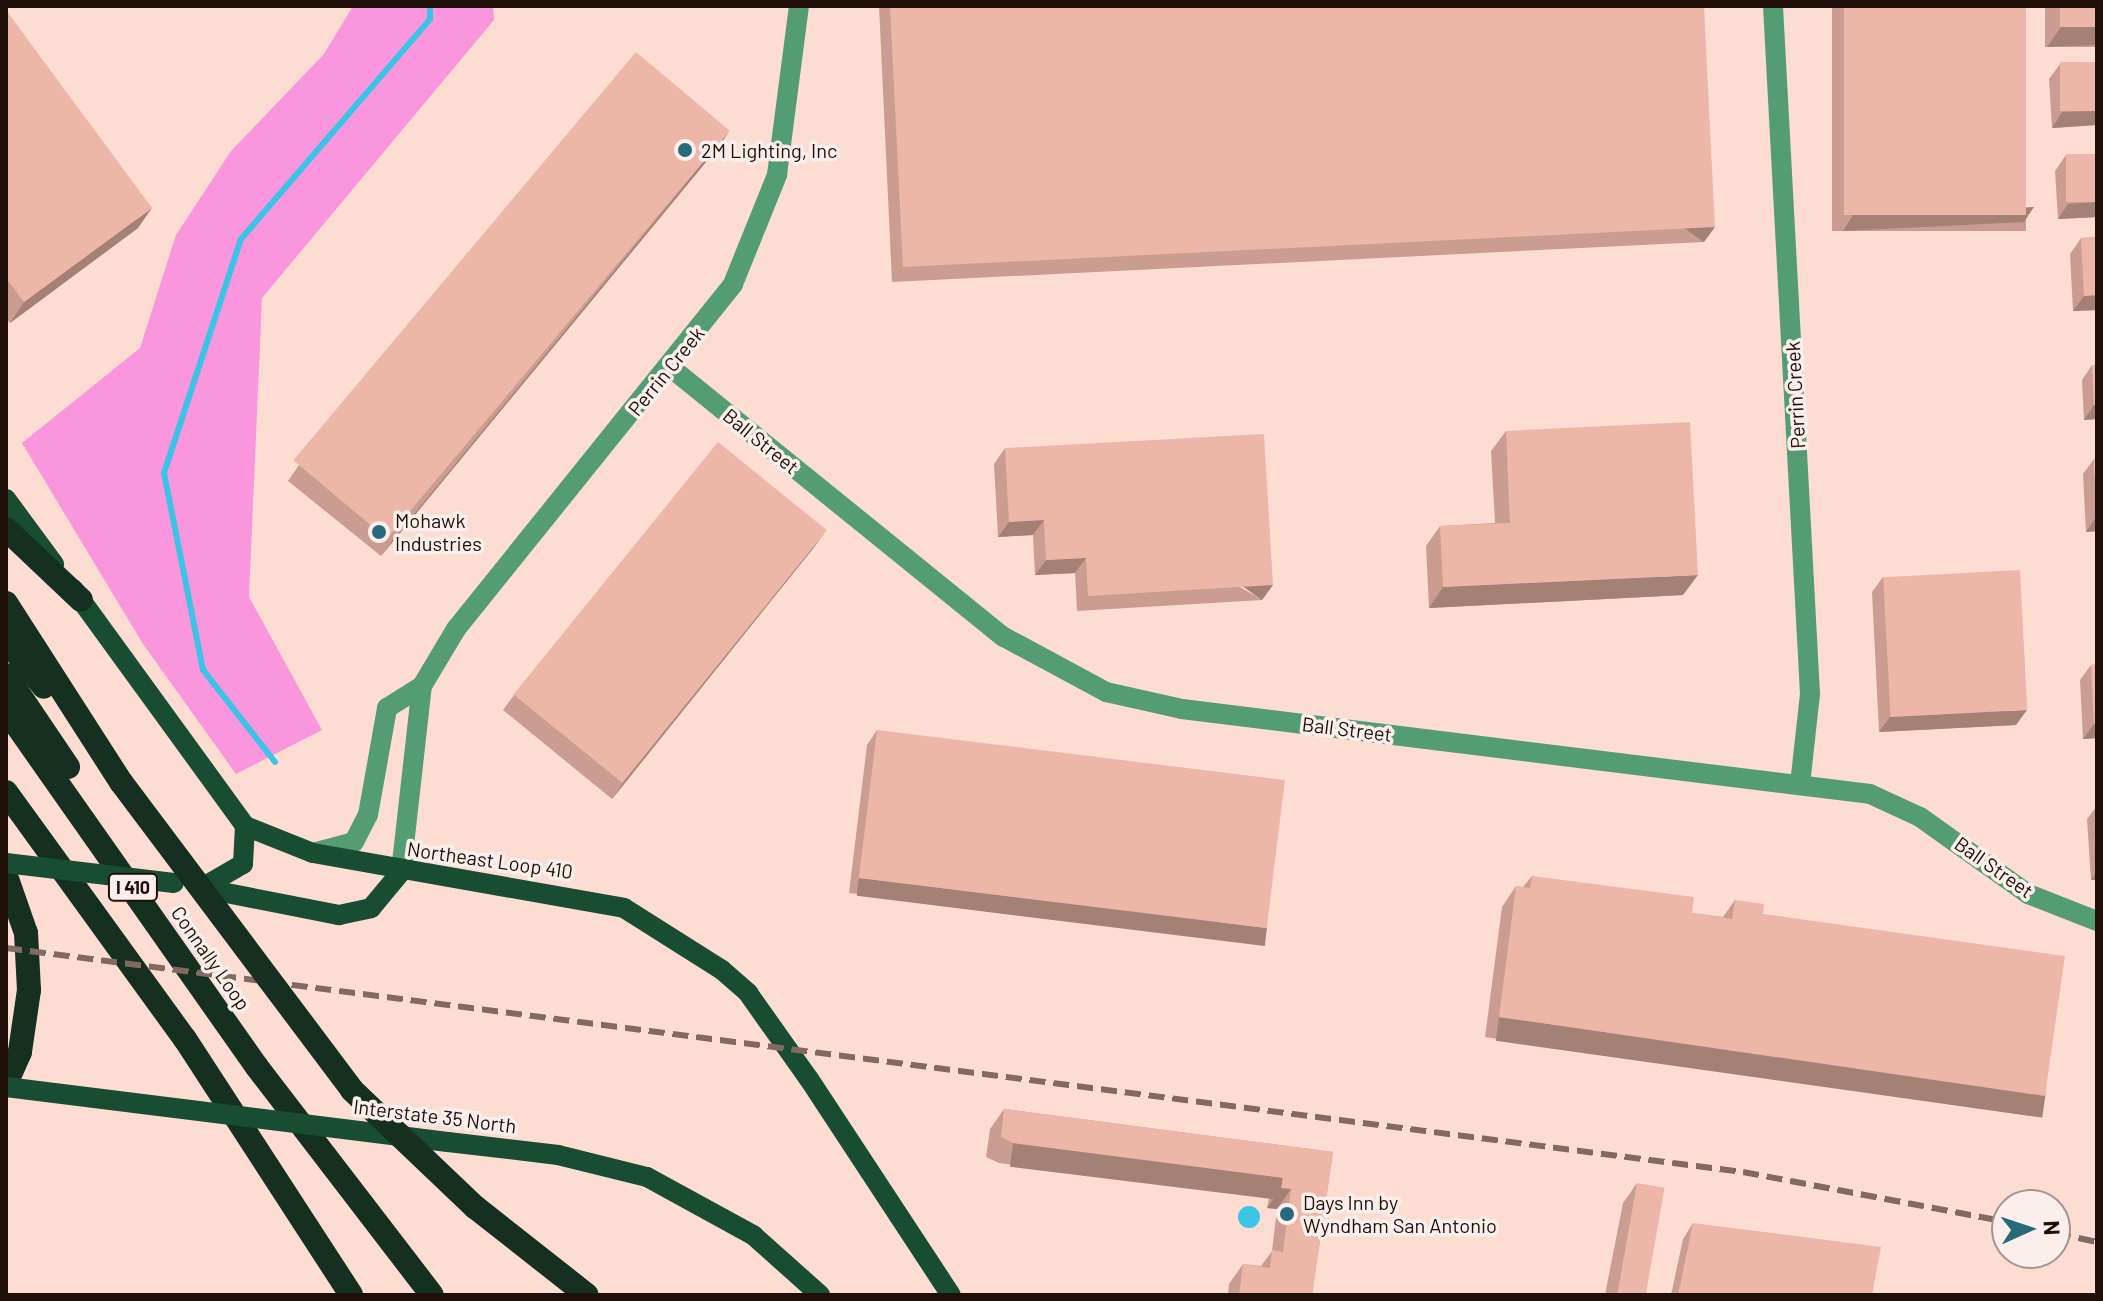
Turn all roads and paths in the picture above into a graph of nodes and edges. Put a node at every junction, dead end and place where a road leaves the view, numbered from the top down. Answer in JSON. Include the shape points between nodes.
{"nodes":[{"id":1,"x":799,"y":6,"type":"edge"},
{"id":2,"x":1773,"y":6,"type":"edge"},
{"id":3,"x":670,"y":367,"type":"junction"},
{"id":4,"x":6,"y":499,"type":"edge"},
{"id":5,"x":6,"y":529,"type":"edge"},
{"id":6,"x":81,"y":600,"type":"junction"},
{"id":7,"x":6,"y":603,"type":"edge"},
{"id":8,"x":6,"y":640,"type":"edge"},
{"id":9,"x":6,"y":675,"type":"edge"},
{"id":10,"x":422,"y":686,"type":"junction"},
{"id":11,"x":6,"y":710,"type":"edge"},
{"id":12,"x":121,"y":782,"type":"junction"},
{"id":13,"x":1800,"y":784,"type":"junction"},
{"id":14,"x":6,"y":792,"type":"edge"},
{"id":15,"x":245,"y":826,"type":"junction"},
{"id":16,"x":313,"y":853,"type":"junction"},
{"id":17,"x":6,"y":863,"type":"edge"},
{"id":18,"x":401,"y":872,"type":"junction"},
{"id":19,"x":6,"y":876,"type":"edge"},
{"id":20,"x":201,"y":888,"type":"junction"},
{"id":21,"x":2097,"y":921,"type":"edge"},
{"id":22,"x":257,"y":1067,"type":"junction"},
{"id":23,"x":6,"y":1085,"type":"edge"},
{"id":24,"x":381,"y":1230,"type":"junction"},
{"id":25,"x":351,"y":1295,"type":"edge"},
{"id":26,"x":432,"y":1295,"type":"edge"},
{"id":27,"x":446,"y":1295,"type":"edge"},
{"id":28,"x":587,"y":1295,"type":"edge"},
{"id":29,"x":820,"y":1295,"type":"edge"},
{"id":30,"x":951,"y":1295,"type":"edge"}],
"edges":[{"from":1,"to":3,"type":"street","name":"Perrin Creek","via":[[766,213],[733,284]]},
{"from":2,"to":13,"type":"street","name":"Perrin Creek","via":[[1810,694]]},
{"from":3,"to":10,"type":"street","name":"Perrin Creek","via":[[456,629]]},
{"from":3,"to":13,"type":"street","name":"Ball Street","via":[[1004,637],[1106,692],[1182,709]]},
{"from":4,"to":6,"type":"main road"},
{"from":5,"to":6,"type":"highway"},
{"from":6,"to":15,"type":"main road"},
{"from":7,"to":12,"type":"highway"},
{"from":8,"to":12,"type":"highway"},
{"from":9,"to":22,"type":"highway"},
{"from":10,"to":16,"type":"street","name":"Perrin Creek","via":[[387,708],[368,815],[354,842]]},
{"from":10,"to":18,"type":"street","name":"Perrin Creek"},
{"from":11,"to":22,"type":"highway","name":"Connally Loop","number":"I 410"},
{"from":12,"to":28,"type":"highway","bridge":true,"via":[[352,1090],[475,1207]]},
{"from":13,"to":21,"type":"street","name":"Ball Street","via":[[1892,803],[2028,894]]},
{"from":14,"to":25,"type":"highway","via":[[185,1039]]},
{"from":15,"to":16,"type":"main road","name":"Northeast Loop 410"},
{"from":15,"to":20,"type":"main road","via":[[243,864]]},
{"from":16,"to":18,"type":"main road","name":"Northeast Loop 410"},
{"from":17,"to":20,"type":"main road","bridge":true},
{"from":18,"to":20,"type":"main road","via":[[371,908],[339,915]]},
{"from":18,"to":30,"type":"main road","name":"Northeast Loop 410","via":[[624,908],[694,948],[748,993]]},
{"from":19,"to":23,"type":"highway","via":[[26,933],[29,990],[20,1052]]},
{"from":22,"to":24,"type":"highway","name":"Connally Loop","number":"I 410"},
{"from":23,"to":29,"type":"main road","name":"Interstate 35 North","bridge":true,"via":[[558,1155],[647,1177],[753,1235]]},
{"from":24,"to":26,"type":"highway","number":"I 410"},
{"from":24,"to":27,"type":"highway"}]}
